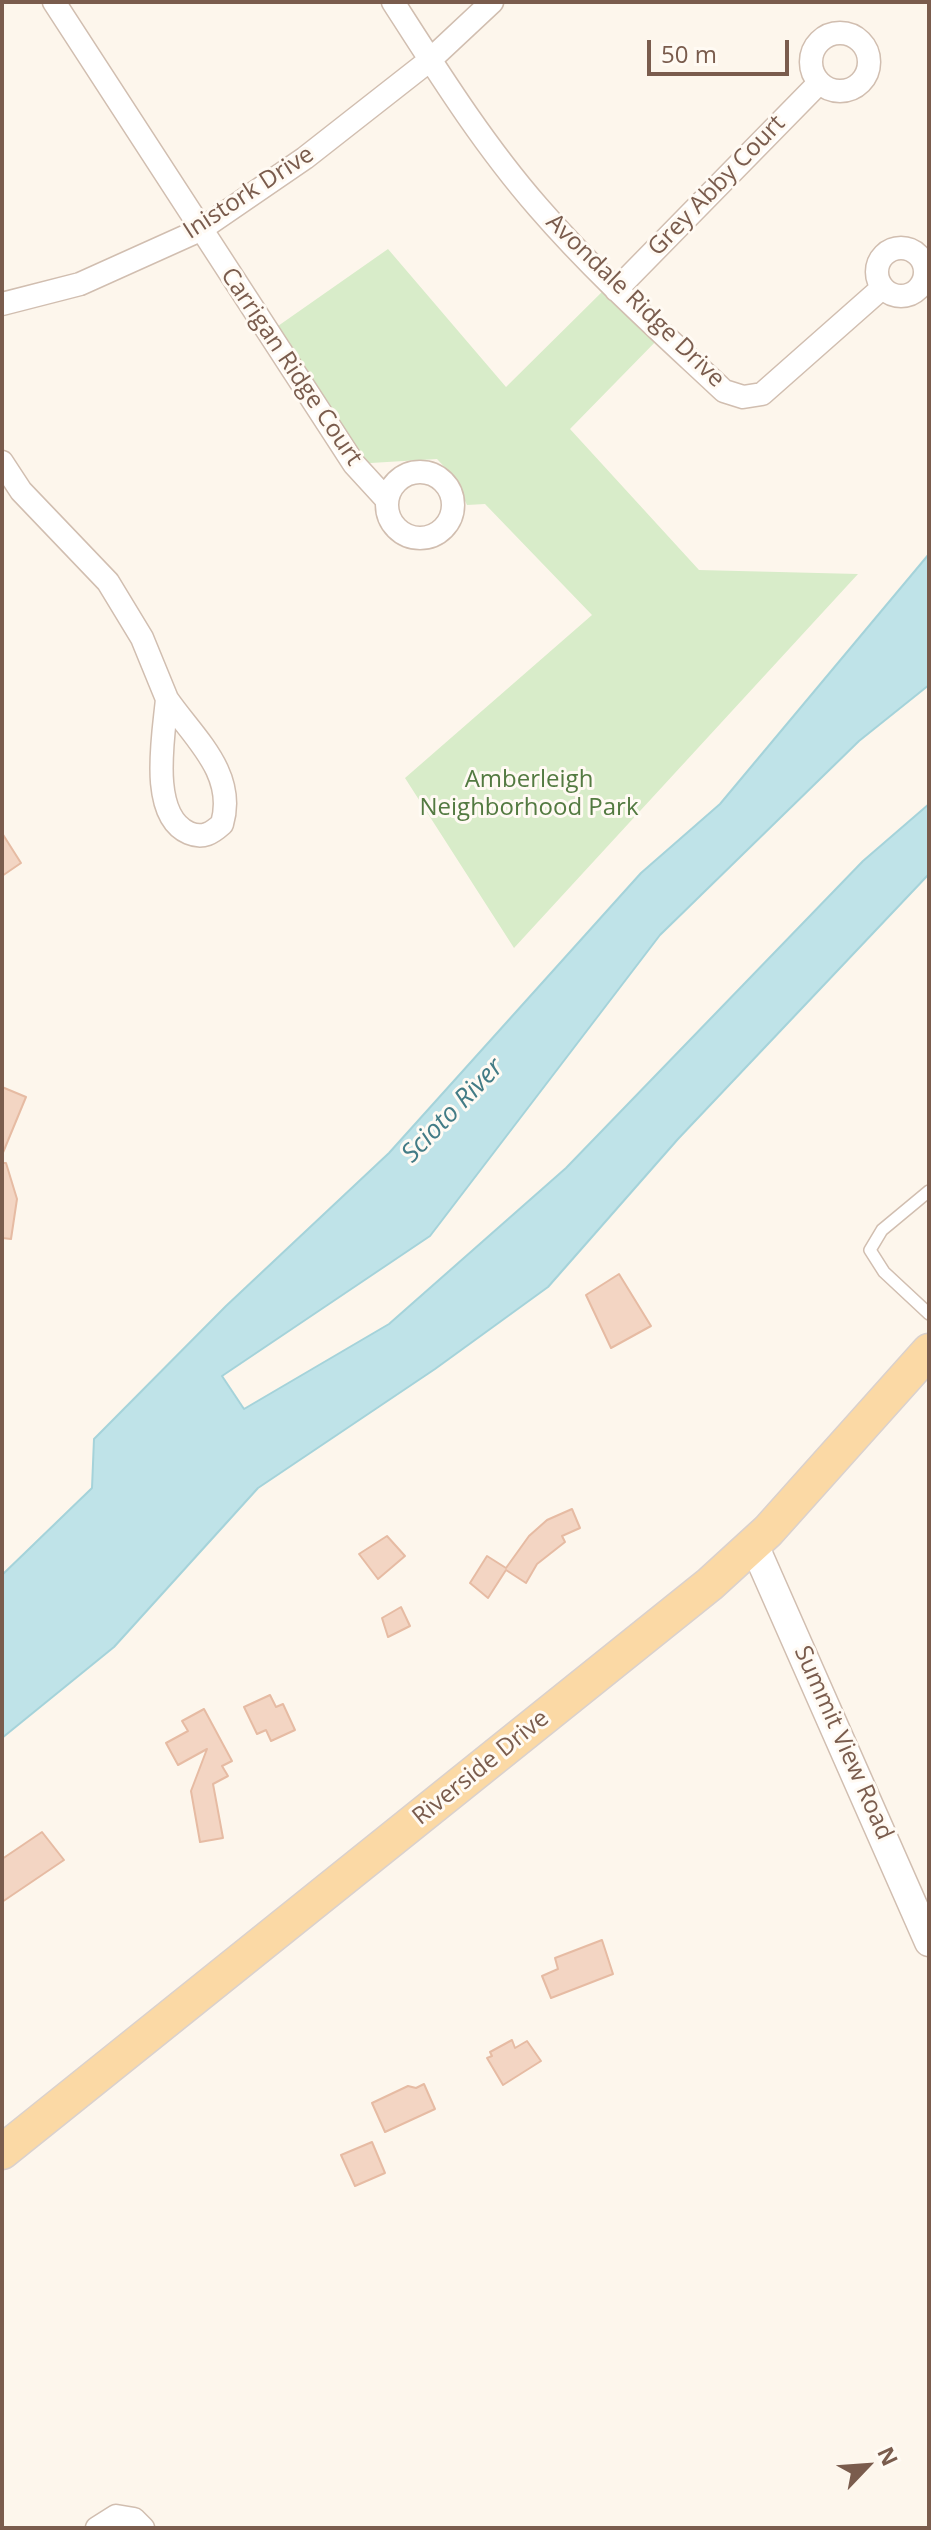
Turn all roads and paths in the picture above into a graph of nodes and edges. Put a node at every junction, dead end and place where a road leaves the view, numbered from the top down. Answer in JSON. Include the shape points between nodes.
{"nodes":[{"id":1,"x":54,"y":2,"type":"edge"},
{"id":2,"x":393,"y":2,"type":"edge"},
{"id":3,"x":492,"y":2,"type":"edge"},
{"id":4,"x":430,"y":60,"type":"junction"},
{"id":5,"x":819,"y":83,"type":"dead end"},
{"id":6,"x":200,"y":230,"type":"junction"},
{"id":7,"x":882,"y":288,"type":"dead end"},
{"id":8,"x":616,"y":290,"type":"junction"},
{"id":9,"x":2,"y":304,"type":"edge"},
{"id":10,"x":2,"y":462,"type":"edge"},
{"id":11,"x":387,"y":500,"type":"dead end"},
{"id":12,"x":167,"y":699,"type":"junction"},
{"id":13,"x":929,"y":1191,"type":"edge"},
{"id":14,"x":929,"y":1314,"type":"edge"},
{"id":15,"x":929,"y":1351,"type":"edge"},
{"id":16,"x":754,"y":1545,"type":"junction"},
{"id":17,"x":929,"y":1942,"type":"edge"},
{"id":18,"x":2,"y":2152,"type":"edge"},
{"id":19,"x":97,"y":2528,"type":"edge"},
{"id":20,"x":143,"y":2528,"type":"edge"}],
"edges":[{"from":1,"to":6,"type":"street","name":"Carrigan Ridge Court"},
{"from":2,"to":4,"type":"street","name":"Avondale Ridge Drive"},
{"from":3,"to":4,"type":"street","name":"Inistork Drive"},
{"from":4,"to":6,"type":"street","name":"Inistork Drive","via":[[305,158]]},
{"from":4,"to":8,"type":"street","name":"Avondale Ridge Drive","via":[[536,205]]},
{"from":5,"to":8,"type":"street","name":"Grey Abby Court"},
{"from":6,"to":9,"type":"street","name":"Inistork Drive","via":[[80,284]]},
{"from":6,"to":11,"type":"street","name":"Carrigan Ridge Court","via":[[354,464]]},
{"from":7,"to":8,"type":"street","name":"Avondale Ridge Drive","via":[[777,383],[762,394],[743,397],[724,391]]},
{"from":10,"to":12,"type":"street","via":[[21,491],[108,582],[142,638]]},
{"from":12,"to":12,"type":"street","via":[[162,791],[183,830],[196,836],[211,834],[222,824],[225,789],[212,757]]},
{"from":13,"to":14,"type":"lane","via":[[882,1230],[870,1250],[884,1272]]},
{"from":15,"to":16,"type":"main road","name":"Riverside Drive"},
{"from":16,"to":17,"type":"street","name":"Summit View Road"},
{"from":16,"to":18,"type":"main road","name":"Riverside Drive"},
{"from":19,"to":20,"type":"street","via":[[116,2516],[134,2519]]}]}
